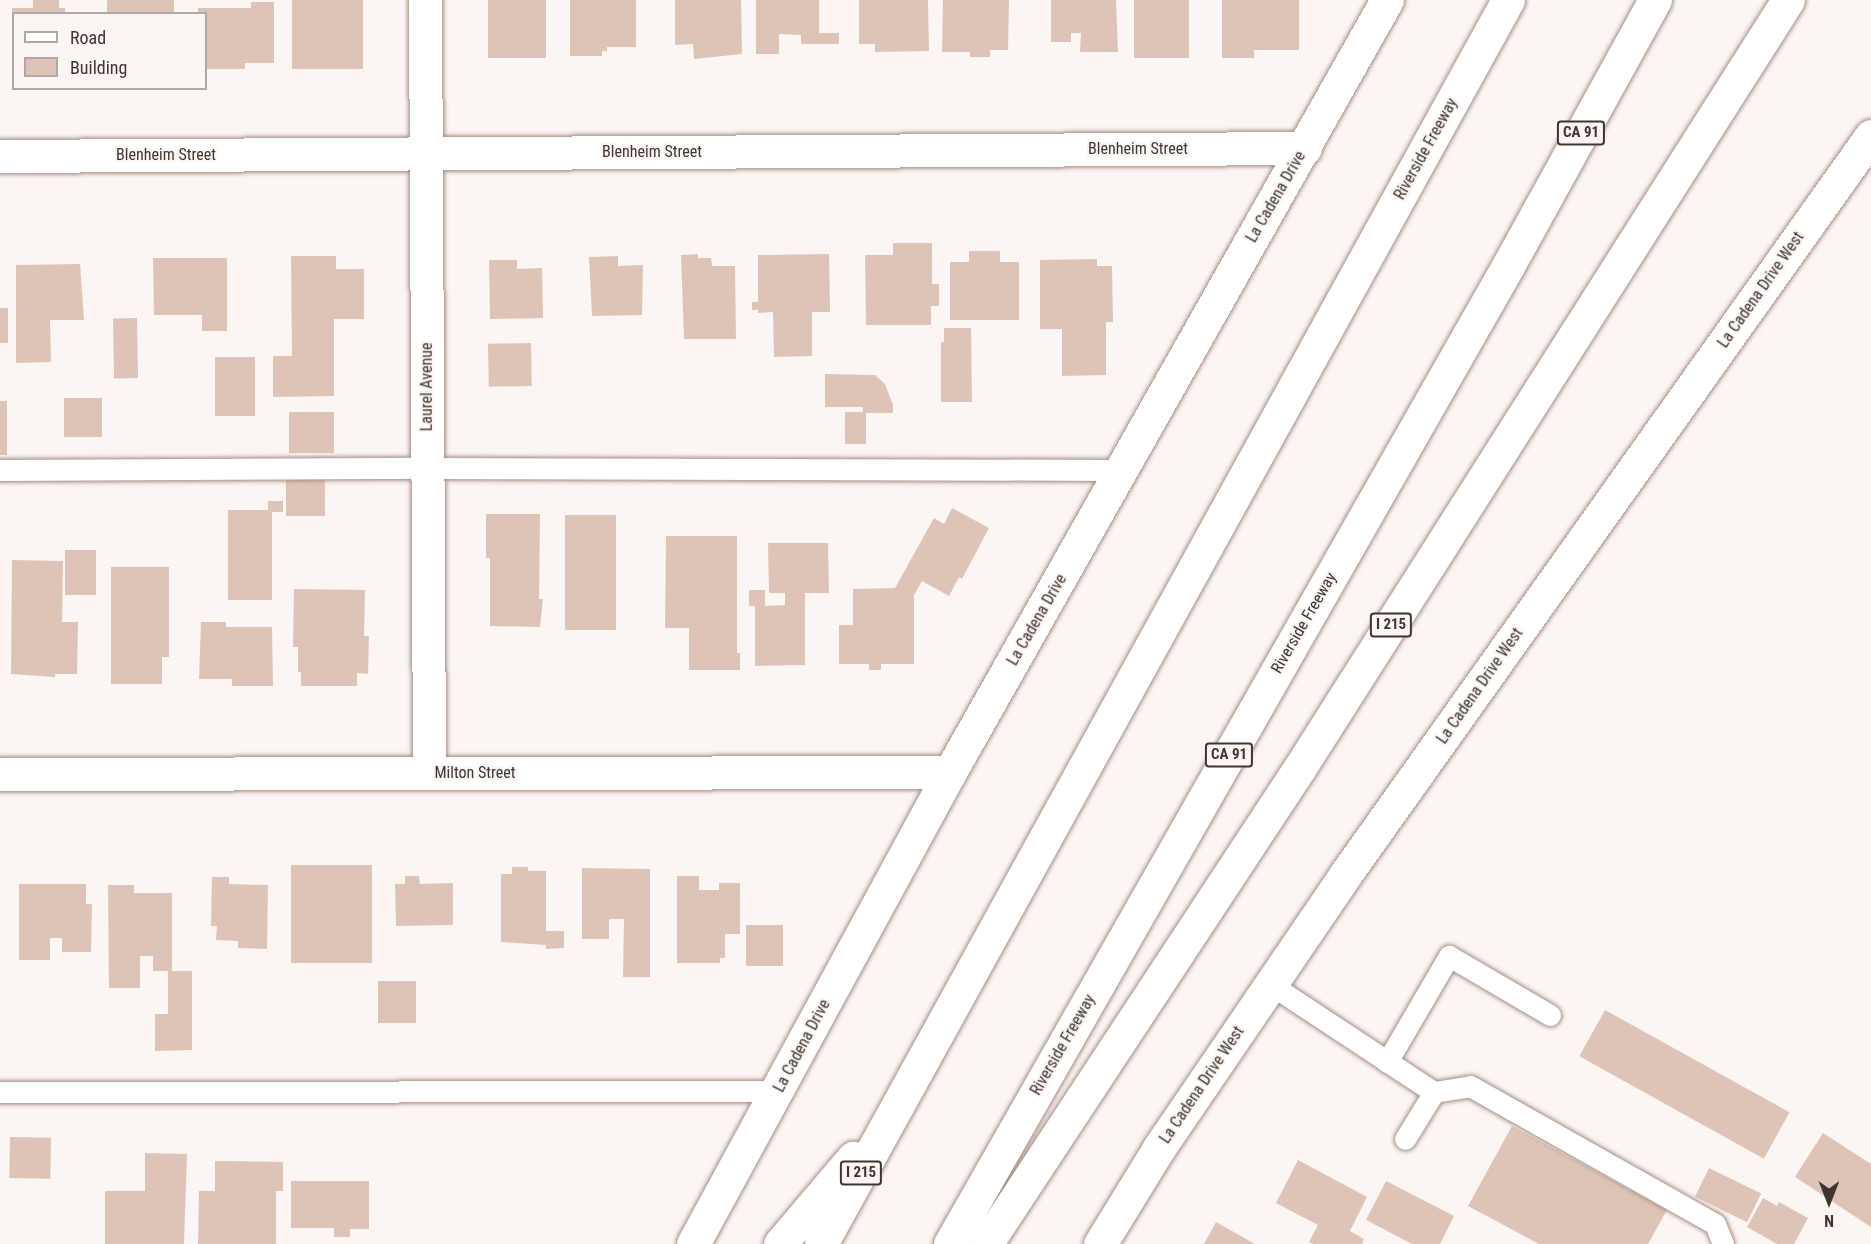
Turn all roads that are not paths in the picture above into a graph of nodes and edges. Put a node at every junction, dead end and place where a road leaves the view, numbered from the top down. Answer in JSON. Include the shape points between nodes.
{"nodes":[{"id":1,"x":425,"y":0,"type":"edge"},
{"id":2,"x":1387,"y":0,"type":"edge"},
{"id":3,"x":1508,"y":0,"type":"edge"},
{"id":4,"x":1655,"y":0,"type":"edge"},
{"id":5,"x":1677,"y":0,"type":"edge"},
{"id":6,"x":1788,"y":0,"type":"edge"},
{"id":7,"x":1871,"y":136,"type":"edge"},
{"id":8,"x":1305,"y":148,"type":"junction"},
{"id":9,"x":425,"y":153,"type":"junction"},
{"id":10,"x":0,"y":156,"type":"edge"},
{"id":11,"x":1508,"y":266,"type":"junction"},
{"id":12,"x":428,"y":468,"type":"junction"},
{"id":13,"x":0,"y":470,"type":"edge"},
{"id":14,"x":1122,"y":470,"type":"junction"},
{"id":15,"x":950,"y":772,"type":"junction"},
{"id":16,"x":0,"y":774,"type":"edge"},
{"id":17,"x":429,"y":774,"type":"junction"},
{"id":18,"x":1270,"y":984,"type":"junction"},
{"id":19,"x":1550,"y":1015,"type":"dead end"},
{"id":20,"x":1387,"y":1062,"type":"junction"},
{"id":21,"x":0,"y":1092,"type":"edge"},
{"id":22,"x":777,"y":1092,"type":"junction"},
{"id":23,"x":1434,"y":1092,"type":"junction"},
{"id":24,"x":900,"y":1102,"type":"junction"},
{"id":25,"x":1405,"y":1139,"type":"dead end"},
{"id":26,"x":693,"y":1244,"type":"edge"},
{"id":27,"x":780,"y":1244,"type":"edge"},
{"id":28,"x":821,"y":1244,"type":"edge"},
{"id":29,"x":950,"y":1244,"type":"edge"},
{"id":30,"x":986,"y":1244,"type":"edge"},
{"id":31,"x":1100,"y":1244,"type":"edge"},
{"id":32,"x":1723,"y":1244,"type":"edge"}],
"edges":[{"from":1,"to":9,"type":"main road","name":"Laurel Avenue"},
{"from":2,"to":8,"type":"main road","name":"La Cadena Drive"},
{"from":3,"to":24,"type":"main road","name":"Riverside Freeway","number":"I 215"},
{"from":4,"to":11,"type":"main road","name":"Riverside Freeway","number":"CA 91"},
{"from":5,"to":11,"type":"main road"},
{"from":6,"to":30,"type":"main road","number":"I 215","via":[[1299,769]]},
{"from":7,"to":18,"type":"main road","name":"La Cadena Drive West"},
{"from":8,"to":9,"type":"main road","name":"Blenheim Street"},
{"from":8,"to":14,"type":"main road","name":"La Cadena Drive"},
{"from":9,"to":10,"type":"main road","name":"Blenheim Street"},
{"from":9,"to":12,"type":"main road","name":"Laurel Avenue"},
{"from":11,"to":29,"type":"main road","name":"Riverside Freeway","number":"CA 91"},
{"from":12,"to":13,"type":"lane"},
{"from":12,"to":14,"type":"lane"},
{"from":12,"to":17,"type":"main road","name":"Laurel Avenue"},
{"from":14,"to":15,"type":"main road","name":"La Cadena Drive"},
{"from":15,"to":17,"type":"main road","name":"Milton Street"},
{"from":15,"to":22,"type":"main road","name":"La Cadena Drive"},
{"from":16,"to":17,"type":"main road","name":"Milton Street"},
{"from":18,"to":20,"type":"lane"},
{"from":18,"to":31,"type":"main road","name":"La Cadena Drive West","via":[[1159,1148]]},
{"from":19,"to":20,"type":"lane","via":[[1449,956]]},
{"from":20,"to":23,"type":"lane"},
{"from":21,"to":22,"type":"lane"},
{"from":22,"to":26,"type":"main road","name":"La Cadena Drive"},
{"from":23,"to":25,"type":"lane"},
{"from":23,"to":32,"type":"lane","via":[[1470,1086],[1715,1224]]},
{"from":24,"to":27,"type":"main road"},
{"from":24,"to":28,"type":"main road","name":"Riverside Freeway","number":"I 215"}]}
